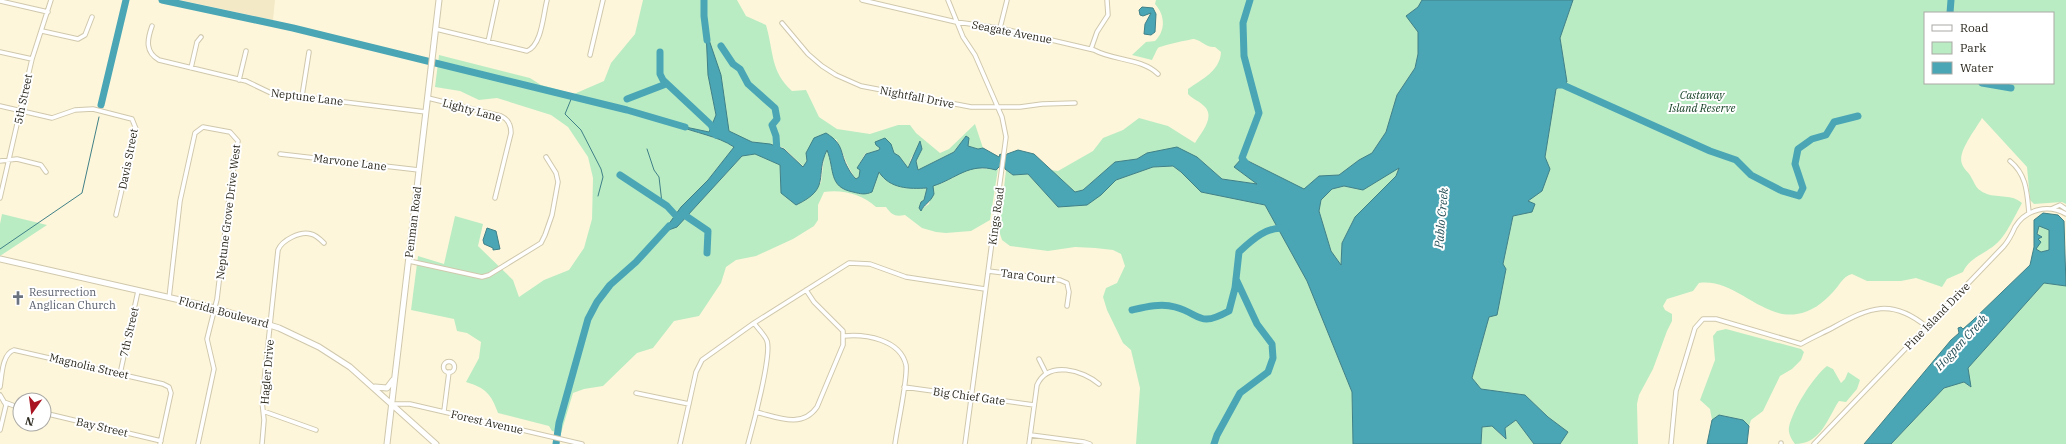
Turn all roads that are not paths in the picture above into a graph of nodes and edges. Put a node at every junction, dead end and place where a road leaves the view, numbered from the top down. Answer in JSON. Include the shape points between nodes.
{"nodes":[{"id":1,"x":51,"y":0,"type":"edge"},
{"id":2,"x":439,"y":0,"type":"edge"},
{"id":3,"x":498,"y":0,"type":"edge"},
{"id":4,"x":547,"y":0,"type":"edge"},
{"id":5,"x":603,"y":0,"type":"edge"},
{"id":6,"x":862,"y":0,"type":"edge"},
{"id":7,"x":948,"y":0,"type":"edge"},
{"id":8,"x":1007,"y":0,"type":"edge"},
{"id":9,"x":1107,"y":0,"type":"edge"},
{"id":10,"x":0,"y":2,"type":"edge"},
{"id":11,"x":48,"y":12,"type":"junction"},
{"id":12,"x":92,"y":17,"type":"dead end"},
{"id":13,"x":956,"y":22,"type":"junction"},
{"id":14,"x":782,"y":23,"type":"dead end"},
{"id":15,"x":152,"y":26,"type":"dead end"},
{"id":16,"x":1000,"y":28,"type":"junction"},
{"id":17,"x":436,"y":29,"type":"junction"},
{"id":18,"x":42,"y":31,"type":"junction"},
{"id":19,"x":201,"y":37,"type":"dead end"},
{"id":20,"x":488,"y":42,"type":"junction"},
{"id":21,"x":1091,"y":49,"type":"junction"},
{"id":22,"x":246,"y":51,"type":"dead end"},
{"id":23,"x":0,"y":52,"type":"edge"},
{"id":24,"x":309,"y":52,"type":"dead end"},
{"id":25,"x":590,"y":55,"type":"dead end"},
{"id":26,"x":32,"y":59,"type":"junction"},
{"id":27,"x":191,"y":68,"type":"junction"},
{"id":28,"x":1158,"y":74,"type":"dead end"},
{"id":29,"x":239,"y":80,"type":"junction"},
{"id":30,"x":302,"y":96,"type":"junction"},
{"id":31,"x":428,"y":98,"type":"junction"},
{"id":32,"x":1076,"y":103,"type":"dead end"},
{"id":33,"x":0,"y":106,"type":"edge"},
{"id":34,"x":996,"y":106,"type":"junction"},
{"id":35,"x":20,"y":111,"type":"junction"},
{"id":36,"x":426,"y":112,"type":"junction"},
{"id":37,"x":280,"y":154,"type":"dead end"},
{"id":38,"x":546,"y":156,"type":"dead end"},
{"id":39,"x":0,"y":161,"type":"edge"},
{"id":40,"x":9,"y":161,"type":"junction"},
{"id":41,"x":2010,"y":161,"type":"dead end"},
{"id":42,"x":419,"y":170,"type":"junction"},
{"id":43,"x":46,"y":172,"type":"dead end"},
{"id":44,"x":0,"y":198,"type":"edge"},
{"id":45,"x":495,"y":198,"type":"dead end"},
{"id":46,"x":2051,"y":209,"type":"junction"},
{"id":47,"x":2066,"y":209,"type":"edge"},
{"id":48,"x":2029,"y":214,"type":"junction"},
{"id":49,"x":2066,"y":214,"type":"edge"},
{"id":50,"x":116,"y":215,"type":"dead end"},
{"id":51,"x":324,"y":243,"type":"dead end"},
{"id":52,"x":0,"y":259,"type":"edge"},
{"id":53,"x":408,"y":261,"type":"junction"},
{"id":54,"x":988,"y":271,"type":"junction"},
{"id":55,"x":985,"y":289,"type":"junction"},
{"id":56,"x":806,"y":290,"type":"junction"},
{"id":57,"x":138,"y":291,"type":"junction"},
{"id":58,"x":169,"y":298,"type":"junction"},
{"id":59,"x":1067,"y":306,"type":"dead end"},
{"id":60,"x":215,"y":308,"type":"junction"},
{"id":61,"x":754,"y":324,"type":"junction"},
{"id":62,"x":271,"y":325,"type":"junction"},
{"id":63,"x":1927,"y":327,"type":"junction"},
{"id":64,"x":844,"y":336,"type":"junction"},
{"id":65,"x":1039,"y":359,"type":"dead end"},
{"id":66,"x":449,"y":372,"type":"dead end"},
{"id":67,"x":1046,"y":373,"type":"junction"},
{"id":68,"x":120,"y":374,"type":"junction"},
{"id":69,"x":396,"y":374,"type":"junction"},
{"id":70,"x":1099,"y":384,"type":"dead end"},
{"id":71,"x":0,"y":386,"type":"edge"},
{"id":72,"x":373,"y":386,"type":"junction"},
{"id":73,"x":904,"y":387,"type":"junction"},
{"id":74,"x":636,"y":393,"type":"dead end"},
{"id":75,"x":0,"y":395,"type":"edge"},
{"id":76,"x":971,"y":396,"type":"junction"},
{"id":77,"x":2,"y":401,"type":"edge"},
{"id":78,"x":392,"y":404,"type":"junction"},
{"id":79,"x":689,"y":404,"type":"junction"},
{"id":80,"x":12,"y":405,"type":"edge"},
{"id":81,"x":1034,"y":405,"type":"junction"},
{"id":82,"x":263,"y":410,"type":"junction"},
{"id":83,"x":444,"y":411,"type":"junction"},
{"id":84,"x":756,"y":412,"type":"junction"},
{"id":85,"x":52,"y":415,"type":"edge"},
{"id":86,"x":0,"y":430,"type":"edge"},
{"id":87,"x":316,"y":430,"type":"dead end"},
{"id":88,"x":1030,"y":436,"type":"junction"},
{"id":89,"x":161,"y":442,"type":"edge"},
{"id":90,"x":198,"y":444,"type":"edge"},
{"id":91,"x":262,"y":444,"type":"edge"},
{"id":92,"x":387,"y":444,"type":"edge"},
{"id":93,"x":436,"y":444,"type":"edge"},
{"id":94,"x":582,"y":444,"type":"edge"},
{"id":95,"x":680,"y":444,"type":"edge"},
{"id":96,"x":748,"y":444,"type":"edge"},
{"id":97,"x":895,"y":444,"type":"edge"},
{"id":98,"x":965,"y":444,"type":"edge"},
{"id":99,"x":1029,"y":444,"type":"edge"},
{"id":100,"x":1090,"y":444,"type":"edge"},
{"id":101,"x":1671,"y":444,"type":"edge"},
{"id":102,"x":1814,"y":444,"type":"edge"}],
"edges":[{"from":1,"to":11,"type":"street","name":"5th Street"},
{"from":2,"to":17,"type":"street","name":"Penman Road"},
{"from":3,"to":20,"type":"street"},
{"from":4,"to":20,"type":"street","via":[[534,47],[520,51]]},
{"from":5,"to":25,"type":"street"},
{"from":6,"to":13,"type":"street","name":"Seagate Avenue"},
{"from":7,"to":13,"type":"street","name":"Kings Road"},
{"from":8,"to":16,"type":"street"},
{"from":9,"to":21,"type":"street","via":[[1108,15],[1097,32]]},
{"from":10,"to":11,"type":"street"},
{"from":11,"to":18,"type":"street","name":"5th Street"},
{"from":12,"to":18,"type":"street","via":[[85,35],[78,39]]},
{"from":13,"to":16,"type":"street","name":"Seagate Avenue"},
{"from":13,"to":34,"type":"street","name":"Kings Road","via":[[975,55]]},
{"from":14,"to":34,"type":"street","name":"Nightfall Drive","via":[[808,54],[822,66],[849,82],[875,90],[943,103],[971,107]]},
{"from":15,"to":27,"type":"street","name":"Neptune Lane","via":[[147,42],[151,54],[159,60]]},
{"from":16,"to":21,"type":"street","name":"Seagate Avenue"},
{"from":17,"to":20,"type":"street"},
{"from":17,"to":31,"type":"street","name":"Penman Road"},
{"from":18,"to":26,"type":"street","name":"5th Street"},
{"from":19,"to":27,"type":"street","via":[[197,42]]},
{"from":21,"to":28,"type":"street","name":"Seagate Avenue","via":[[1104,55],[1151,66]]},
{"from":22,"to":29,"type":"street"},
{"from":23,"to":26,"type":"street"},
{"from":24,"to":30,"type":"street"},
{"from":26,"to":35,"type":"street","name":"5th Street"},
{"from":27,"to":29,"type":"street","name":"Neptune Lane"},
{"from":29,"to":30,"type":"street","name":"Neptune Lane","via":[[271,93]]},
{"from":30,"to":36,"type":"street","name":"Neptune Lane"},
{"from":31,"to":36,"type":"street","name":"Penman Road"},
{"from":31,"to":45,"type":"street","name":"Lighty Lane","via":[[501,116],[507,120],[511,133]]},
{"from":32,"to":34,"type":"street","name":"Nightfall Drive"},
{"from":33,"to":35,"type":"street","name":"Davis Street"},
{"from":34,"to":54,"type":"street","name":"Kings Road","via":[[1006,131]]},
{"from":35,"to":40,"type":"street","name":"5th Street"},
{"from":35,"to":50,"type":"street","name":"Davis Street","via":[[52,118],[92,109],[132,119],[136,129]]},
{"from":36,"to":42,"type":"street","name":"Penman Road"},
{"from":37,"to":42,"type":"street","name":"Marvone Lane"},
{"from":38,"to":53,"type":"street","via":[[558,182],[552,215],[541,243],[482,277]]},
{"from":39,"to":40,"type":"street"},
{"from":40,"to":43,"type":"street","via":[[17,159],[41,164]]},
{"from":40,"to":44,"type":"street","name":"5th Street"},
{"from":41,"to":48,"type":"street","via":[[2025,180]]},
{"from":42,"to":53,"type":"street","name":"Penman Road"},
{"from":46,"to":47,"type":"street","via":[[2060,205]]},
{"from":46,"to":48,"type":"street"},
{"from":46,"to":49,"type":"street"},
{"from":48,"to":63,"type":"street","name":"Pine Island Drive","via":[[2020,221],[2004,246]]},
{"from":51,"to":62,"type":"street","name":"Hagler Drive","via":[[307,233],[287,240],[280,246]]},
{"from":52,"to":57,"type":"street","name":"Florida Boulevard"},
{"from":53,"to":69,"type":"street","name":"Penman Road"},
{"from":54,"to":55,"type":"street","name":"Kings Road"},
{"from":54,"to":59,"type":"street","name":"Tara Court","via":[[1068,283]]},
{"from":55,"to":56,"type":"street","via":[[906,277],[879,267],[849,263]]},
{"from":55,"to":76,"type":"street","name":"Kings Road"},
{"from":56,"to":61,"type":"street"},
{"from":56,"to":64,"type":"street","via":[[814,302],[838,325]]},
{"from":57,"to":58,"type":"street","name":"Florida Boulevard"},
{"from":57,"to":68,"type":"street","name":"7th Street"},
{"from":58,"to":60,"type":"street","name":"Florida Boulevard"},
{"from":58,"to":60,"type":"street","name":"Neptune Grove Drive West","via":[[180,201],[193,138],[200,128],[217,129],[230,132],[238,141]]},
{"from":60,"to":62,"type":"street","name":"Florida Boulevard"},
{"from":60,"to":90,"type":"street","name":"Neptune Grove Drive West","via":[[208,339],[214,369]]},
{"from":61,"to":79,"type":"street","via":[[702,360],[696,372]]},
{"from":61,"to":84,"type":"street","via":[[768,345]]},
{"from":62,"to":72,"type":"street","name":"Florida Boulevard","via":[[319,347]]},
{"from":62,"to":82,"type":"street","name":"Hagler Drive"},
{"from":63,"to":101,"type":"street","via":[[1901,310],[1875,308],[1801,344],[1716,319],[1703,319],[1695,328],[1676,391]]},
{"from":63,"to":102,"type":"street","name":"Pine Island Drive"},
{"from":64,"to":73,"type":"street","via":[[869,337],[895,348],[905,364]]},
{"from":64,"to":84,"type":"street","via":[[843,345],[817,407],[811,414],[795,420]]},
{"from":65,"to":67,"type":"street"},
{"from":66,"to":83,"type":"street"},
{"from":67,"to":70,"type":"street","via":[[1053,370],[1071,370],[1093,378]]},
{"from":67,"to":81,"type":"street","via":[[1038,385]]},
{"from":68,"to":71,"type":"street","name":"Magnolia Street","via":[[18,350],[9,352],[6,356]]},
{"from":68,"to":89,"type":"street","name":"Magnolia Street","via":[[169,387],[171,393]]},
{"from":69,"to":72,"type":"street","via":[[392,384],[387,388]]},
{"from":69,"to":78,"type":"street","name":"Penman Road"},
{"from":72,"to":78,"type":"street","name":"Florida Boulevard"},
{"from":73,"to":76,"type":"street","name":"Big Chief Gate"},
{"from":73,"to":97,"type":"street"},
{"from":74,"to":79,"type":"street"},
{"from":75,"to":77,"type":"street"},
{"from":76,"to":81,"type":"street","name":"Big Chief Gate"},
{"from":76,"to":98,"type":"street","name":"Kings Road"},
{"from":77,"to":80,"type":"street"},
{"from":77,"to":86,"type":"street","via":[[6,406]]},
{"from":78,"to":83,"type":"street","name":"Forest Avenue","via":[[402,403]]},
{"from":78,"to":92,"type":"street","name":"Penman Road"},
{"from":78,"to":93,"type":"street","name":"Florida Boulevard"},
{"from":79,"to":95,"type":"street"},
{"from":81,"to":88,"type":"street"},
{"from":82,"to":87,"type":"street"},
{"from":82,"to":91,"type":"street","name":"Hagler Drive"},
{"from":83,"to":94,"type":"street","name":"Forest Avenue"},
{"from":84,"to":96,"type":"street"},
{"from":85,"to":89,"type":"street","name":"Bay Street"},
{"from":88,"to":99,"type":"street"},
{"from":88,"to":100,"type":"street"}]}
